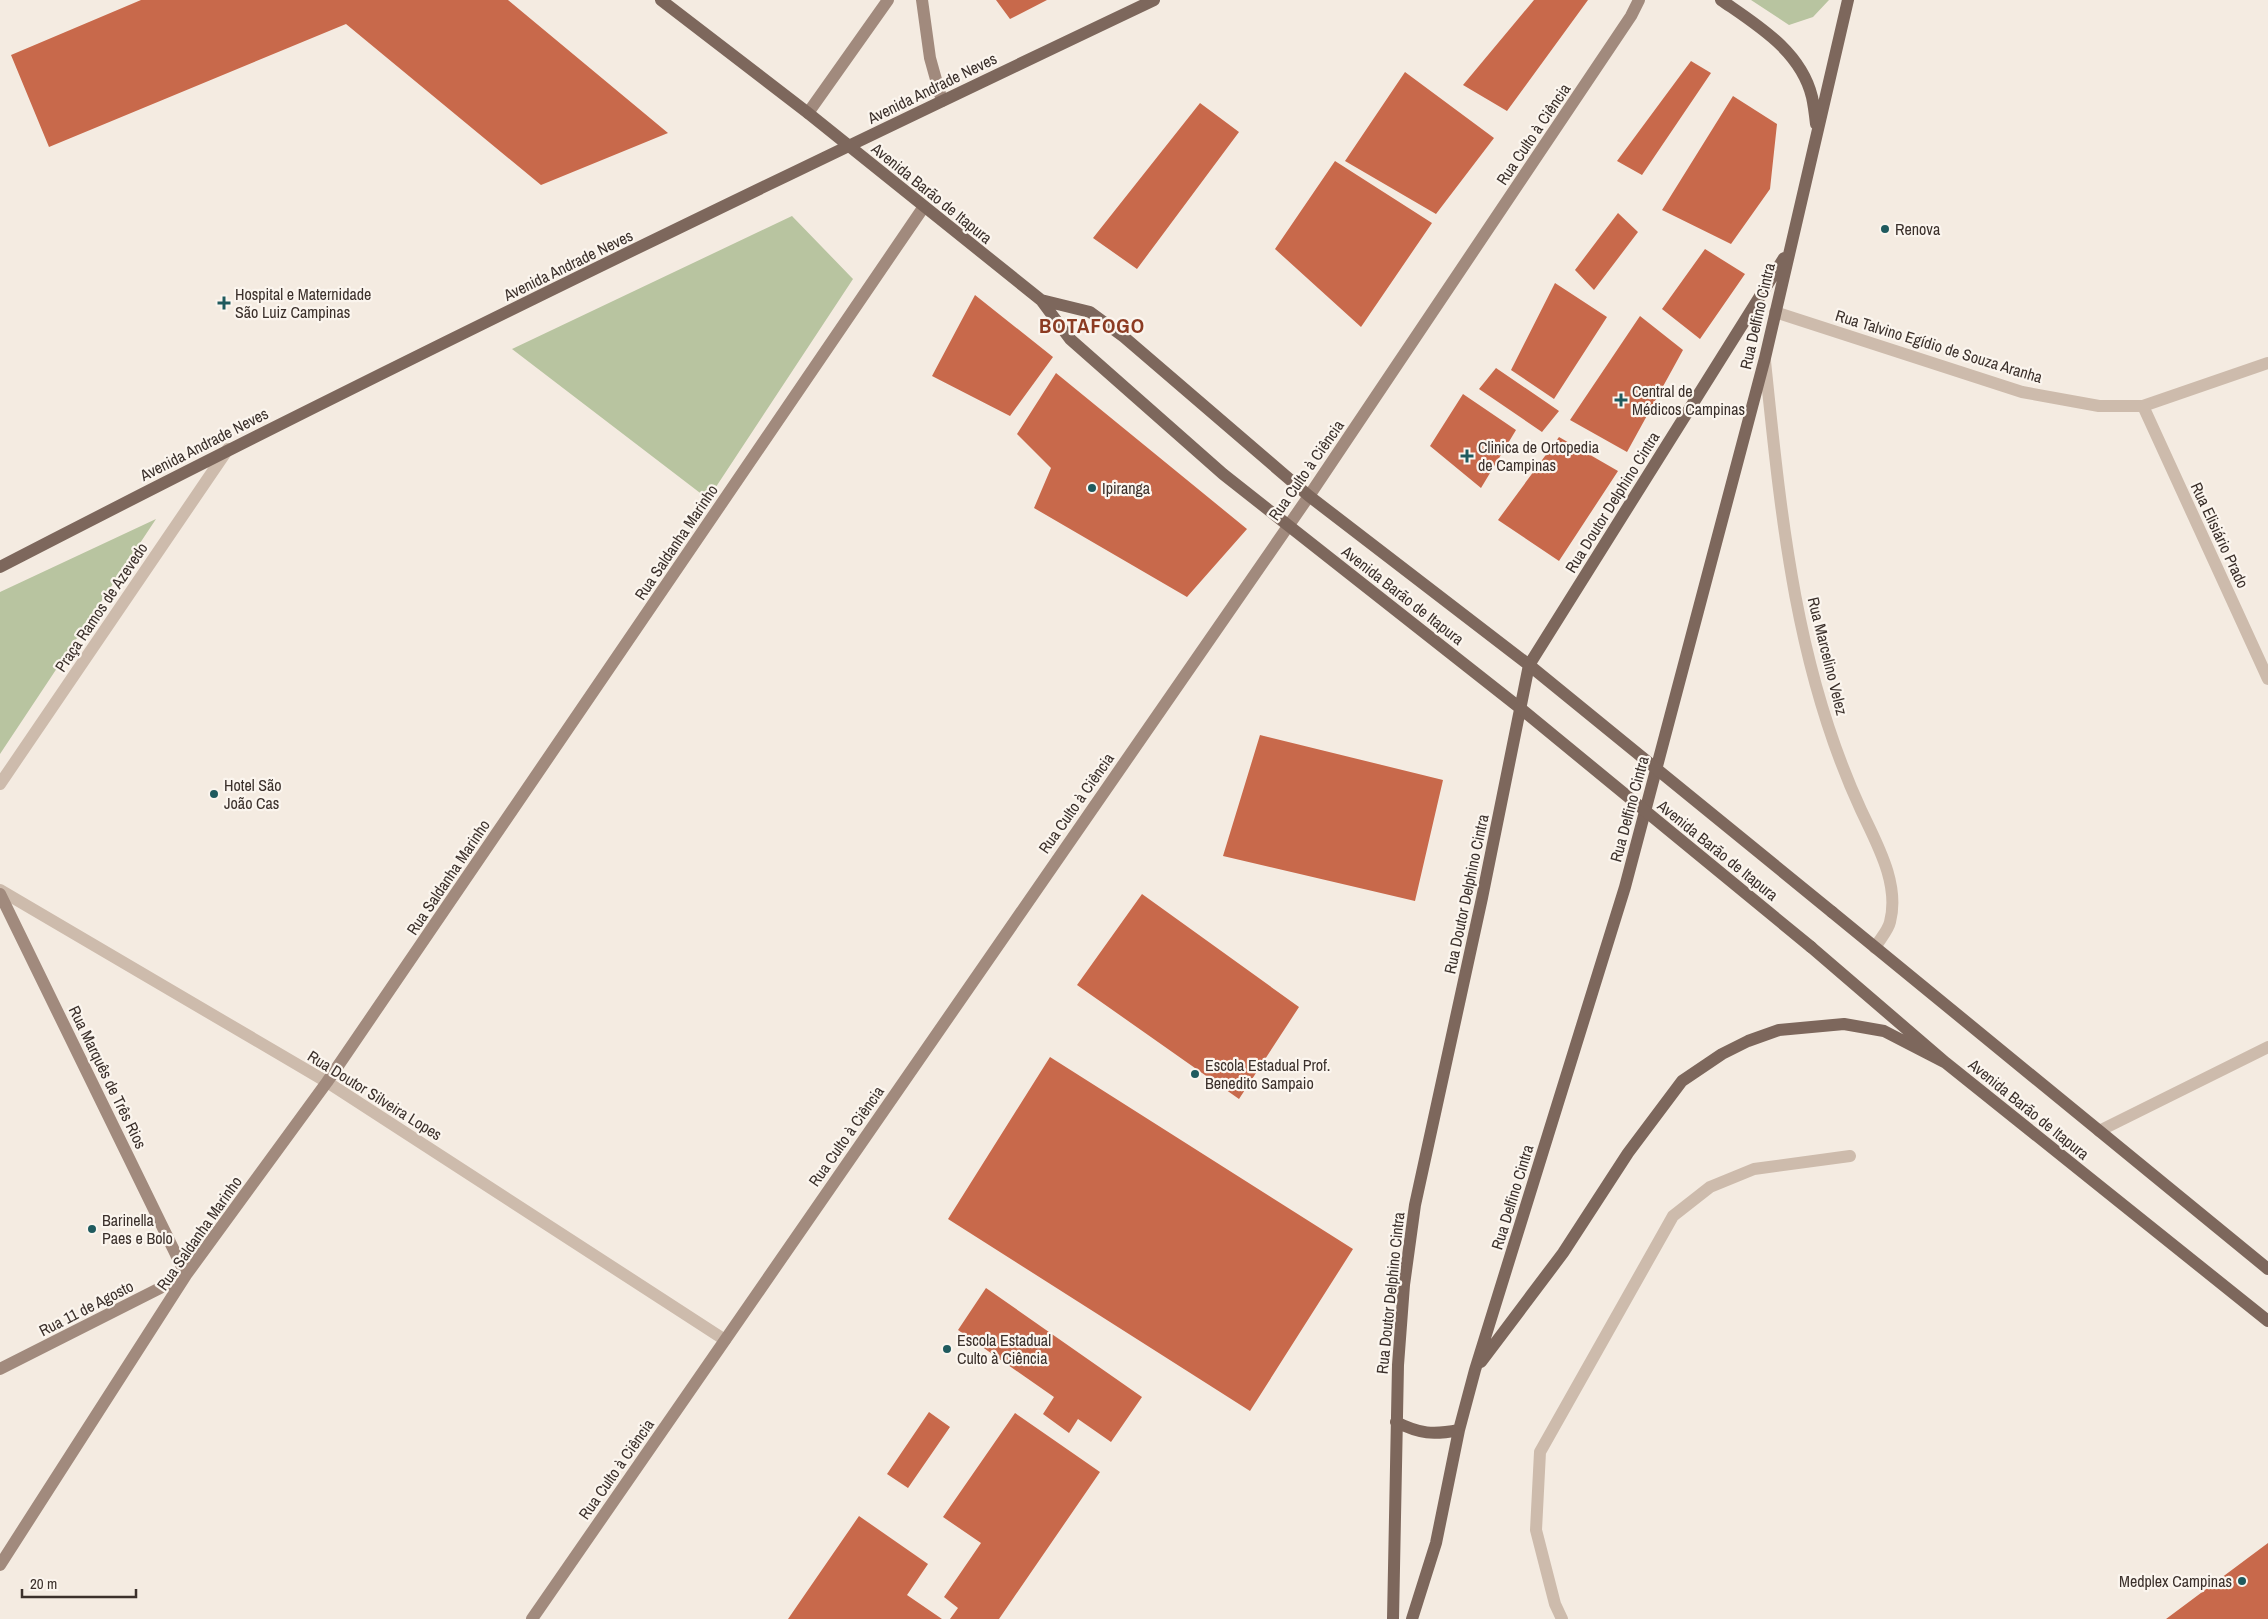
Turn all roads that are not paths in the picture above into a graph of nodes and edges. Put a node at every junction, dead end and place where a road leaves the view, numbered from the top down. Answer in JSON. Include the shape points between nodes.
{"nodes":[{"id":1,"x":662,"y":0,"type":"edge"},
{"id":2,"x":888,"y":0,"type":"edge"},
{"id":3,"x":922,"y":0,"type":"edge"},
{"id":4,"x":1154,"y":0,"type":"edge"},
{"id":5,"x":1638,"y":0,"type":"edge"},
{"id":6,"x":1721,"y":0,"type":"edge"},
{"id":7,"x":1848,"y":0,"type":"edge"},
{"id":8,"x":942,"y":100,"type":"junction"},
{"id":9,"x":808,"y":113,"type":"junction"},
{"id":10,"x":1817,"y":132,"type":"junction"},
{"id":11,"x":849,"y":146,"type":"junction"},
{"id":12,"x":923,"y":208,"type":"junction"},
{"id":13,"x":1790,"y":248,"type":"junction"},
{"id":14,"x":1041,"y":300,"type":"junction"},
{"id":15,"x":1775,"y":312,"type":"junction"},
{"id":16,"x":1765,"y":358,"type":"junction"},
{"id":17,"x":2268,"y":363,"type":"edge"},
{"id":18,"x":2143,"y":406,"type":"junction"},
{"id":19,"x":229,"y":449,"type":"junction"},
{"id":20,"x":1309,"y":496,"type":"junction"},
{"id":21,"x":1288,"y":525,"type":"junction"},
{"id":22,"x":0,"y":566,"type":"edge"},
{"id":23,"x":1529,"y":665,"type":"junction"},
{"id":24,"x":2268,"y":679,"type":"edge"},
{"id":25,"x":1520,"y":708,"type":"junction"},
{"id":26,"x":0,"y":784,"type":"edge"},
{"id":27,"x":0,"y":890,"type":"edge"},
{"id":28,"x":0,"y":894,"type":"edge"},
{"id":29,"x":1875,"y":948,"type":"junction"},
{"id":30,"x":2268,"y":1047,"type":"edge"},
{"id":31,"x":1946,"y":1063,"type":"junction"},
{"id":32,"x":327,"y":1082,"type":"junction"},
{"id":33,"x":2099,"y":1131,"type":"junction"},
{"id":34,"x":1850,"y":1156,"type":"dead end"},
{"id":35,"x":2268,"y":1269,"type":"edge"},
{"id":36,"x":186,"y":1276,"type":"junction"},
{"id":37,"x":2268,"y":1321,"type":"edge"},
{"id":38,"x":725,"y":1340,"type":"junction"},
{"id":39,"x":0,"y":1369,"type":"edge"},
{"id":40,"x":1476,"y":1370,"type":"junction"},
{"id":41,"x":1396,"y":1422,"type":"junction"},
{"id":42,"x":1459,"y":1430,"type":"junction"},
{"id":43,"x":0,"y":1565,"type":"edge"},
{"id":44,"x":532,"y":1619,"type":"edge"},
{"id":45,"x":1393,"y":1619,"type":"edge"},
{"id":46,"x":1412,"y":1619,"type":"edge"},
{"id":47,"x":1562,"y":1619,"type":"edge"}],
"edges":[{"from":1,"to":9,"type":"main road","name":"Avenida Barão de Itapura"},
{"from":2,"to":9,"type":"street"},
{"from":3,"to":8,"type":"street","via":[[930,58]]},
{"from":4,"to":8,"type":"main road","name":"Avenida Andrade Neves"},
{"from":5,"to":20,"type":"street","name":"Rua Culto à Ciência","via":[[1631,16]]},
{"from":6,"to":10,"type":"main road","via":[[1768,32],[1794,59],[1812,96]]},
{"from":7,"to":10,"type":"main road","name":"Rua Delfino Cintra"},
{"from":8,"to":11,"type":"main road","name":"Avenida Andrade Neves"},
{"from":9,"to":11,"type":"main road","name":"Avenida Barão de Itapura"},
{"from":10,"to":13,"type":"main road","name":"Rua Delfino Cintra"},
{"from":11,"to":12,"type":"main road","name":"Avenida Barão de Itapura"},
{"from":11,"to":19,"type":"main road","name":"Avenida Andrade Neves"},
{"from":12,"to":14,"type":"main road","name":"Avenida Barão de Itapura"},
{"from":12,"to":32,"type":"street","name":"Rua Saldanha Marinho"},
{"from":13,"to":15,"type":"main road","name":"Rua Delfino Cintra"},
{"from":13,"to":23,"type":"main road","name":"Rua Doutor Delphino Cintra"},
{"from":14,"to":20,"type":"main road","name":"Avenida Barão de Itapura","via":[[1090,312],[1124,337]]},
{"from":14,"to":21,"type":"main road","name":"Avenida Barão de Itapura","via":[[1070,339],[1223,474]]},
{"from":15,"to":16,"type":"main road","name":"Rua Delfino Cintra"},
{"from":15,"to":18,"type":"street","name":"Rua Talvino Egídio de Souza Aranha","via":[[2022,392],[2100,406]]},
{"from":16,"to":29,"type":"street","name":"Rua Marcelino Velez","via":[[1786,546],[1816,691],[1848,781],[1890,881],[1890,923]]},
{"from":16,"to":40,"type":"main road","name":"Rua Delfino Cintra","via":[[1625,887]]},
{"from":17,"to":18,"type":"street","name":"Rua Talvino Egídio de Souza Aranha"},
{"from":18,"to":24,"type":"street","name":"Rua Elisiário Prado"},
{"from":19,"to":22,"type":"main road","name":"Avenida Andrade Neves"},
{"from":19,"to":26,"type":"street","name":"Praça Ramos de Azevedo"},
{"from":20,"to":21,"type":"street","name":"Rua Culto à Ciência"},
{"from":20,"to":23,"type":"main road","name":"Avenida Barão de Itapura"},
{"from":21,"to":25,"type":"main road","name":"Avenida Barão de Itapura"},
{"from":21,"to":38,"type":"street","name":"Rua Culto à Ciência"},
{"from":23,"to":25,"type":"main road","name":"Rua Doutor Delphino Cintra"},
{"from":23,"to":29,"type":"main road","name":"Avenida Barão de Itapura","bridge":true},
{"from":25,"to":31,"type":"main road","name":"Avenida Barão de Itapura","bridge":true,"via":[[1811,947]]},
{"from":25,"to":41,"type":"main road","name":"Rua Doutor Delphino Cintra","via":[[1415,1205],[1404,1285]]},
{"from":27,"to":32,"type":"street","name":"Rua Doutor Silveira Lopes"},
{"from":28,"to":36,"type":"street","name":"Rua Marquês de Três Rios"},
{"from":29,"to":33,"type":"main road","name":"Avenida Barão de Itapura"},
{"from":30,"to":33,"type":"street"},
{"from":31,"to":37,"type":"main road","name":"Avenida Barão de Itapura"},
{"from":31,"to":40,"type":"main road","via":[[1884,1031],[1844,1024],[1779,1030],[1722,1054],[1682,1081],[1628,1153],[1563,1253]]},
{"from":32,"to":36,"type":"street","name":"Rua Saldanha Marinho"},
{"from":32,"to":38,"type":"street","name":"Rua Doutor Silveira Lopes"},
{"from":33,"to":35,"type":"main road","name":"Avenida Barão de Itapura"},
{"from":34,"to":47,"type":"street","via":[[1754,1169],[1710,1187],[1673,1216],[1540,1452],[1536,1530],[1555,1604]]},
{"from":36,"to":39,"type":"street","name":"Rua 11 de Agosto"},
{"from":36,"to":43,"type":"street","name":"Rua Saldanha Marinho"},
{"from":38,"to":44,"type":"street","name":"Rua Culto à Ciência"},
{"from":40,"to":42,"type":"main road","name":"Rua Delfino Cintra"},
{"from":41,"to":42,"type":"main road","via":[[1414,1431]]},
{"from":41,"to":45,"type":"main road","name":"Rua Doutor Delphino Cintra"},
{"from":42,"to":46,"type":"main road","name":"Rua Delfino Cintra","via":[[1436,1543]]}]}
